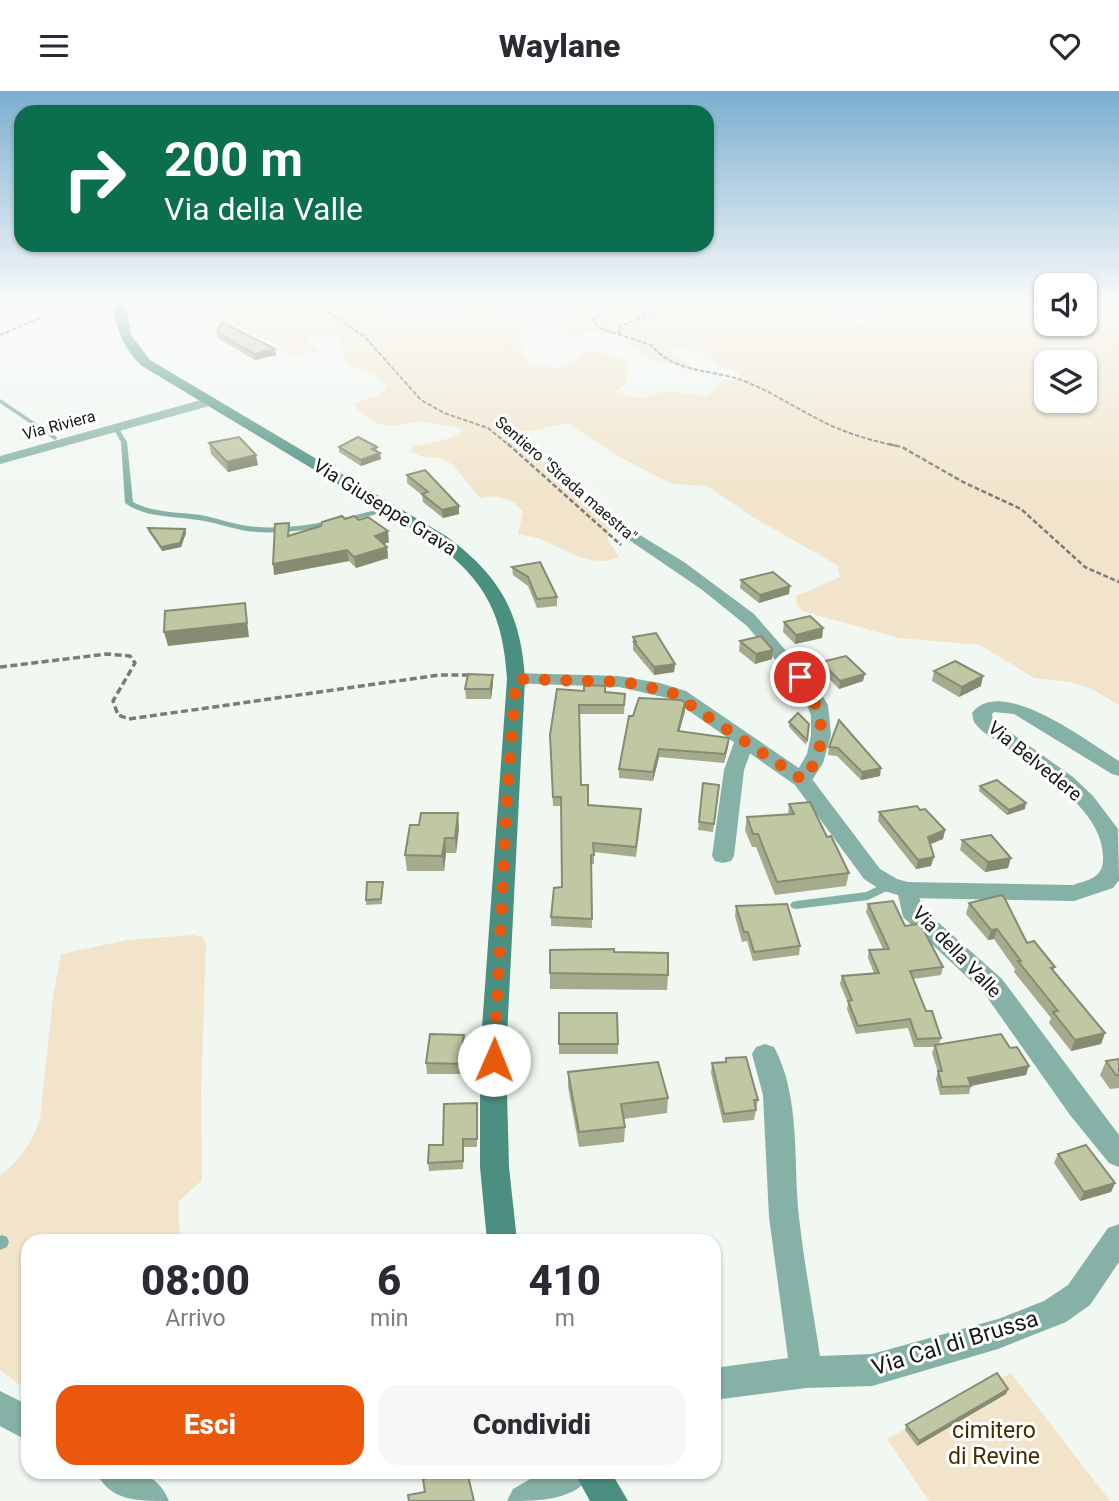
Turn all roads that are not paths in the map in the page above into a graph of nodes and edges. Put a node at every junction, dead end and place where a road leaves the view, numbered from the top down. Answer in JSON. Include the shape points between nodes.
{"nodes":[{"id":1,"x":155,"y":367,"type":"edge"},
{"id":2,"x":208,"y":402,"type":"junction"},
{"id":3,"x":116,"y":428,"type":"junction"},
{"id":4,"x":0,"y":460,"type":"edge"},
{"id":5,"x":391,"y":508,"type":"junction"},
{"id":6,"x":629,"y":542,"type":"road end"},
{"id":7,"x":516,"y":679,"type":"junction"},
{"id":8,"x":745,"y":740,"type":"junction"},
{"id":9,"x":1119,"y":770,"type":"edge"},
{"id":10,"x":803,"y":780,"type":"junction"},
{"id":11,"x":723,"y":856,"type":"dead end"},
{"id":12,"x":899,"y":888,"type":"junction"},
{"id":13,"x":796,"y":905,"type":"dead end"},
{"id":14,"x":765,"y":1054,"type":"dead end"},
{"id":15,"x":1119,"y":1154,"type":"edge"},
{"id":16,"x":501,"y":1234,"type":"edge"},
{"id":17,"x":1119,"y":1237,"type":"edge"},
{"id":18,"x":806,"y":1372,"type":"junction"},
{"id":19,"x":721,"y":1383,"type":"edge"},
{"id":20,"x":0,"y":1408,"type":"edge"},
{"id":21,"x":21,"y":1420,"type":"edge"},
{"id":22,"x":122,"y":1479,"type":"edge"},
{"id":23,"x":563,"y":1479,"type":"edge"},
{"id":24,"x":596,"y":1479,"type":"edge"},
{"id":25,"x":152,"y":1501,"type":"edge"},
{"id":26,"x":525,"y":1501,"type":"edge"},
{"id":27,"x":610,"y":1501,"type":"edge"}],
"edges":[{"from":1,"to":2,"type":"main road","name":"Via Giuseppe Grava"},
{"from":2,"to":3,"type":"street","name":"Via Riviera"},
{"from":2,"to":5,"type":"main road","name":"Via Giuseppe Grava"},
{"from":3,"to":4,"type":"street","name":"Via Riviera"},
{"from":3,"to":5,"type":"lane","via":[[124,442],[129,503],[145,510],[257,529],[316,524]]},
{"from":5,"to":7,"type":"main road","name":"Via Giuseppe Grava","via":[[462,554],[491,585],[512,633]]},
{"from":6,"to":10,"type":"street","via":[[691,572],[750,619],[800,677],[817,703],[822,724],[817,758]]},
{"from":7,"to":8,"type":"street","name":"Via della Valle","via":[[625,682],[662,689],[679,695]]},
{"from":7,"to":16,"type":"main road","name":"Via Giuseppe Grava","via":[[492,1129]]},
{"from":8,"to":10,"type":"street","name":"Via della Valle"},
{"from":8,"to":11,"type":"street","via":[[734,770]]},
{"from":9,"to":12,"type":"street","name":"Via Belvedere","via":[[1019,709],[990,706],[982,713],[984,722],[1066,782],[1103,821],[1114,847],[1115,869],[1105,883],[1074,893]]},
{"from":10,"to":12,"type":"street","name":"Via della Valle","via":[[872,874]]},
{"from":12,"to":13,"type":"lane"},
{"from":12,"to":15,"type":"street","name":"Via della Valle","via":[[911,911],[993,986]]},
{"from":14,"to":18,"type":"street","via":[[776,1095],[784,1217]]},
{"from":17,"to":18,"type":"street","name":"Via Cal di Brussa","via":[[1079,1295],[1055,1313],[872,1370]]},
{"from":18,"to":19,"type":"street","name":"Via Cal di Brussa"},
{"from":20,"to":21,"type":"street"},
{"from":22,"to":25,"type":"street"},
{"from":23,"to":26,"type":"street"},
{"from":24,"to":27,"type":"main road"}]}
